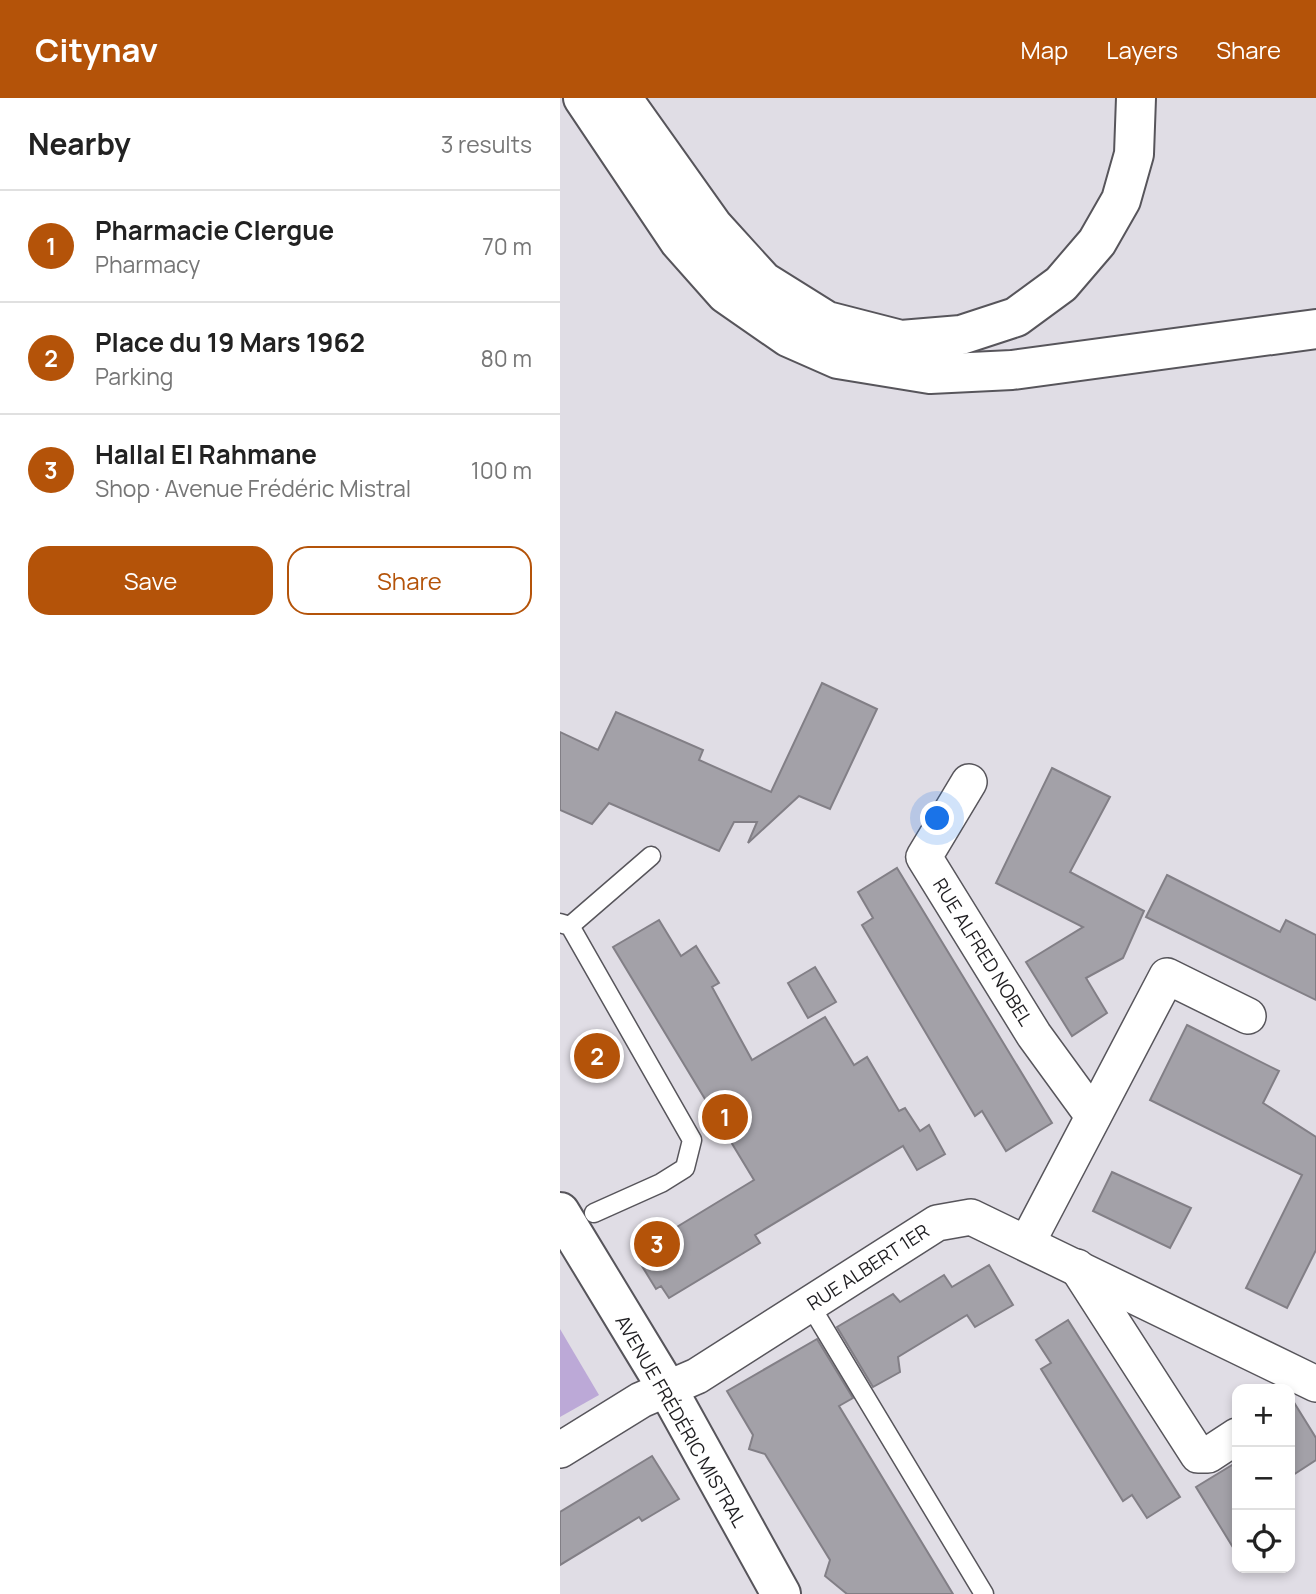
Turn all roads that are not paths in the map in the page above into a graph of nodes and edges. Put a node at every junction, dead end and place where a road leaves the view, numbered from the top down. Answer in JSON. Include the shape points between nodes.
{"nodes":[{"id":1,"x":583,"y":98,"type":"edge"},
{"id":2,"x":622,"y":98,"type":"edge"},
{"id":3,"x":1136,"y":98,"type":"edge"},
{"id":4,"x":1316,"y":329,"type":"edge"},
{"id":5,"x":969,"y":782,"type":"dead end"},
{"id":6,"x":651,"y":856,"type":"dead end"},
{"id":7,"x":565,"y":925,"type":"edge"},
{"id":8,"x":1248,"y":1016,"type":"dead end"},
{"id":9,"x":1093,"y":1116,"type":"junction"},
{"id":10,"x":577,"y":1213,"type":"edge"},
{"id":11,"x":1027,"y":1243,"type":"junction"},
{"id":12,"x":1077,"y":1267,"type":"junction"},
{"id":13,"x":810,"y":1306,"type":"junction"},
{"id":14,"x":1308,"y":1381,"type":"edge"},
{"id":15,"x":668,"y":1390,"type":"junction"},
{"id":16,"x":1232,"y":1439,"type":"edge"},
{"id":17,"x":560,"y":1450,"type":"edge"},
{"id":18,"x":781,"y":1594,"type":"edge"},
{"id":19,"x":984,"y":1594,"type":"edge"}],
"edges":[{"from":1,"to":4,"type":"main road","via":[[679,241],[726,294],[788,337],[838,359],[930,374],[1012,370]]},
{"from":2,"to":3,"type":"main road","via":[[713,226],[763,281],[827,321],[901,340],[961,335],[1016,317],[1060,284],[1097,242],[1121,200],[1134,154]]},
{"from":5,"to":9,"type":"street","name":"RUE ALFRED NOBEL","via":[[924,858],[1034,1035]]},
{"from":6,"to":7,"type":"lane"},
{"from":7,"to":10,"type":"lane","via":[[692,1140],[685,1168],[661,1183]]},
{"from":8,"to":9,"type":"street","via":[[1167,976]]},
{"from":9,"to":11,"type":"street"},
{"from":10,"to":15,"type":"main road","name":"AVENUE FRÉDÉRIC MISTRAL"},
{"from":11,"to":12,"type":"street","name":"RUE ALBERT 1ER"},
{"from":11,"to":13,"type":"street","name":"RUE ALBERT 1ER","via":[[971,1217],[937,1223]]},
{"from":12,"to":14,"type":"street","name":"RUE ALBERT 1ER"},
{"from":12,"to":16,"type":"street","via":[[1198,1455],[1208,1455]]},
{"from":13,"to":15,"type":"street","name":"RUE ALBERT 1ER"},
{"from":13,"to":19,"type":"lane"},
{"from":15,"to":17,"type":"street","name":"RUE ALBERT 1ER","via":[[641,1400]]},
{"from":15,"to":18,"type":"main road","name":"AVENUE FRÉDÉRIC MISTRAL"}]}
